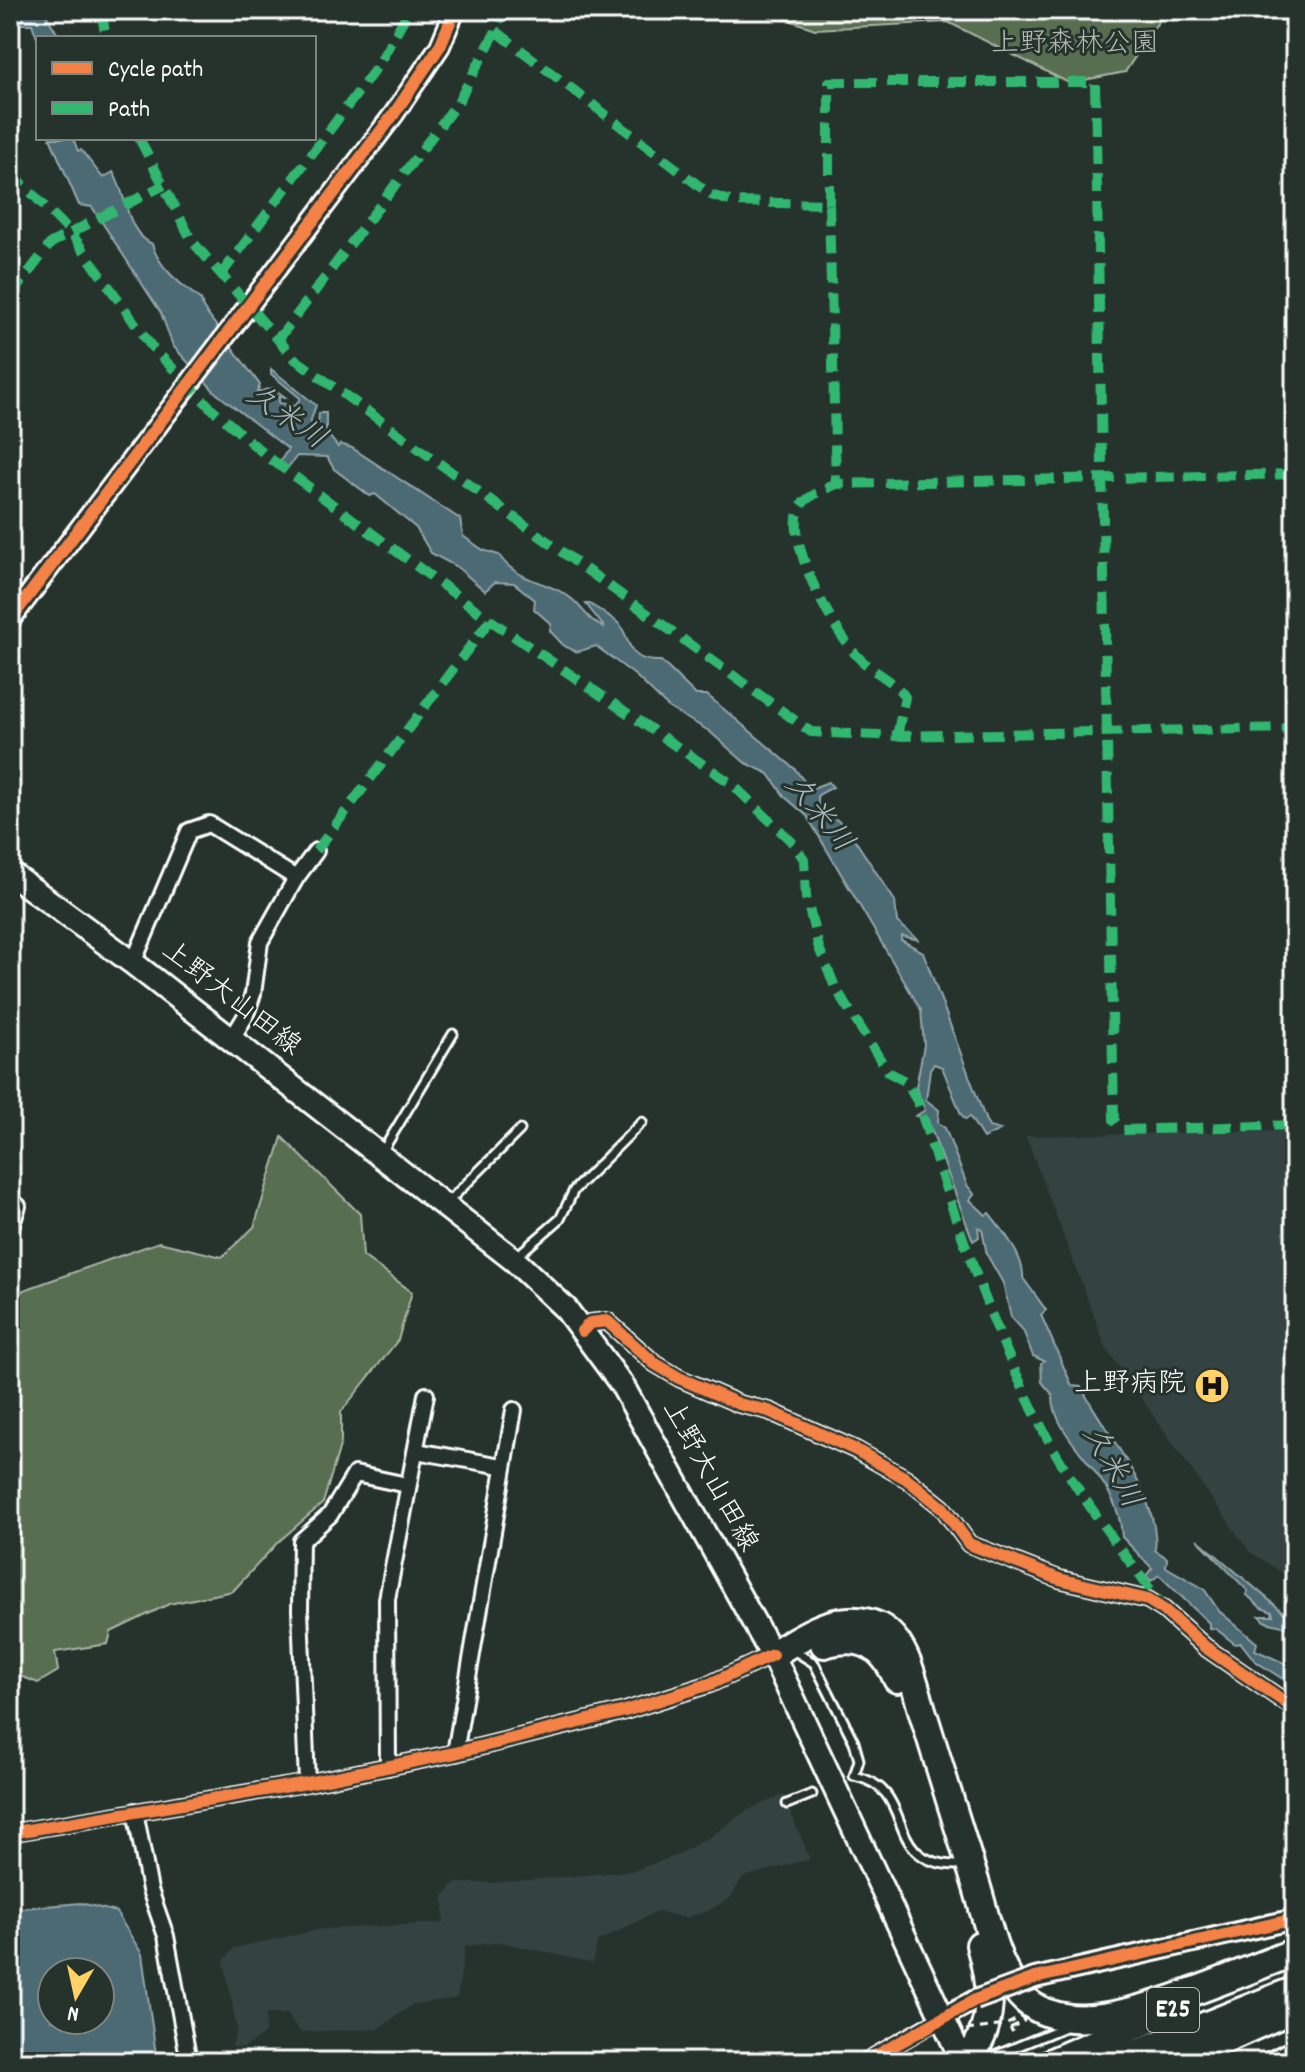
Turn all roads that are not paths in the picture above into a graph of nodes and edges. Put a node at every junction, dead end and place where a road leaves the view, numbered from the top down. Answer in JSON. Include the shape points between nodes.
{"nodes":[{"id":1,"x":455,"y":10,"type":"edge"},
{"id":2,"x":10,"y":620,"type":"edge"},
{"id":3,"x":316,"y":851,"type":"dead end"},
{"id":4,"x":10,"y":873,"type":"edge"},
{"id":5,"x":296,"y":878,"type":"junction"},
{"id":6,"x":133,"y":963,"type":"junction"},
{"id":7,"x":453,"y":1034,"type":"dead end"},
{"id":8,"x":231,"y":1040,"type":"junction"},
{"id":9,"x":642,"y":1122,"type":"dead end"},
{"id":10,"x":520,"y":1130,"type":"dead end"},
{"id":11,"x":380,"y":1155,"type":"junction"},
{"id":12,"x":10,"y":1201,"type":"edge"},
{"id":13,"x":445,"y":1206,"type":"junction"},
{"id":14,"x":10,"y":1230,"type":"edge"},
{"id":15,"x":514,"y":1260,"type":"junction"},
{"id":16,"x":582,"y":1331,"type":"junction"},
{"id":17,"x":426,"y":1395,"type":"dead end"},
{"id":18,"x":514,"y":1410,"type":"dead end"},
{"id":19,"x":416,"y":1451,"type":"junction"},
{"id":20,"x":502,"y":1466,"type":"junction"},
{"id":21,"x":407,"y":1485,"type":"junction"},
{"id":22,"x":782,"y":1657,"type":"junction"},
{"id":23,"x":1295,"y":1709,"type":"edge"},
{"id":24,"x":455,"y":1753,"type":"junction"},
{"id":25,"x":388,"y":1767,"type":"junction"},
{"id":26,"x":307,"y":1783,"type":"junction"},
{"id":27,"x":812,"y":1794,"type":"dead end"},
{"id":28,"x":787,"y":1804,"type":"dead end"},
{"id":29,"x":135,"y":1811,"type":"junction"},
{"id":30,"x":10,"y":1833,"type":"edge"},
{"id":31,"x":955,"y":1865,"type":"junction"},
{"id":32,"x":1295,"y":1919,"type":"edge"},
{"id":33,"x":1295,"y":1952,"type":"edge"},
{"id":34,"x":1295,"y":1963,"type":"edge"},
{"id":35,"x":1295,"y":1990,"type":"edge"},
{"id":36,"x":1295,"y":2008,"type":"edge"},
{"id":37,"x":943,"y":2017,"type":"junction"},
{"id":38,"x":1083,"y":2020,"type":"junction"},
{"id":39,"x":1295,"y":2047,"type":"edge"},
{"id":40,"x":962,"y":2049,"type":"edge"},
{"id":41,"x":1175,"y":2060,"type":"edge"},
{"id":42,"x":189,"y":2062,"type":"edge"},
{"id":43,"x":865,"y":2062,"type":"edge"},
{"id":44,"x":980,"y":2062,"type":"edge"},
{"id":45,"x":1052,"y":2062,"type":"edge"},
{"id":46,"x":1114,"y":2062,"type":"edge"},
{"id":47,"x":1266,"y":2062,"type":"edge"}],
"edges":[{"from":1,"to":2,"type":"street","via":[[440,46],[394,114]]},
{"from":3,"to":5,"type":"street"},
{"from":4,"to":6,"type":"main road","name":"上野大山田線"},
{"from":5,"to":6,"type":"street","via":[[209,824],[189,831]]},
{"from":5,"to":8,"type":"street","via":[[260,942],[253,994]]},
{"from":6,"to":8,"type":"main road","name":"上野大山田線"},
{"from":7,"to":11,"type":"lane"},
{"from":8,"to":11,"type":"main road","name":"上野大山田線"},
{"from":9,"to":15,"type":"lane","via":[[574,1190],[560,1219]]},
{"from":10,"to":13,"type":"lane"},
{"from":11,"to":13,"type":"main road","name":"上野大山田線"},
{"from":12,"to":14,"type":"street","via":[[18,1206],[18,1216]]},
{"from":13,"to":15,"type":"main road","name":"上野大山田線"},
{"from":15,"to":16,"type":"main road","name":"上野大山田線"},
{"from":16,"to":22,"type":"main road","name":"上野大山田線","via":[[622,1385]]},
{"from":16,"to":23,"type":"street","via":[[590,1323],[607,1321],[679,1378],[769,1411],[869,1457],[943,1508],[969,1544],[1059,1579],[1148,1600]]},
{"from":17,"to":19,"type":"street"},
{"from":18,"to":20,"type":"street"},
{"from":19,"to":20,"type":"street"},
{"from":19,"to":21,"type":"street"},
{"from":20,"to":24,"type":"street"},
{"from":21,"to":25,"type":"street","via":[[387,1599]]},
{"from":21,"to":26,"type":"street","via":[[355,1474],[330,1515],[301,1541]]},
{"from":22,"to":24,"type":"street","via":[[625,1711]]},
{"from":22,"to":31,"type":"lane","via":[[814,1663],[854,1742],[859,1760],[854,1776],[870,1781],[893,1801],[914,1851],[925,1861]]},
{"from":22,"to":31,"type":"highway","via":[[846,1639],[869,1643],[884,1655],[898,1682]]},
{"from":22,"to":37,"type":"main road","name":"上野大山田線"},
{"from":22,"to":38,"type":"highway","via":[[804,1635],[843,1622],[880,1627],[895,1640],[916,1689],[1006,1974],[1030,2004]]},
{"from":24,"to":25,"type":"street"},
{"from":25,"to":26,"type":"street"},
{"from":26,"to":29,"type":"street"},
{"from":27,"to":28,"type":"lane"},
{"from":29,"to":30,"type":"street"},
{"from":29,"to":42,"type":"street","via":[[150,1890],[166,1936]]},
{"from":31,"to":40,"type":"highway","via":[[989,1981],[987,2026]]},
{"from":32,"to":37,"type":"street","bridge":true,"via":[[1035,1978]]},
{"from":33,"to":38,"type":"highway","via":[[1149,2005]]},
{"from":34,"to":45,"type":"highway","number":"E25"},
{"from":35,"to":46,"type":"highway","number":"E25"},
{"from":36,"to":41,"type":"highway"},
{"from":37,"to":40,"type":"main road","name":"上野大山田線"},
{"from":37,"to":43,"type":"street"},
{"from":38,"to":44,"type":"lane"},
{"from":39,"to":47,"type":"street"}]}
